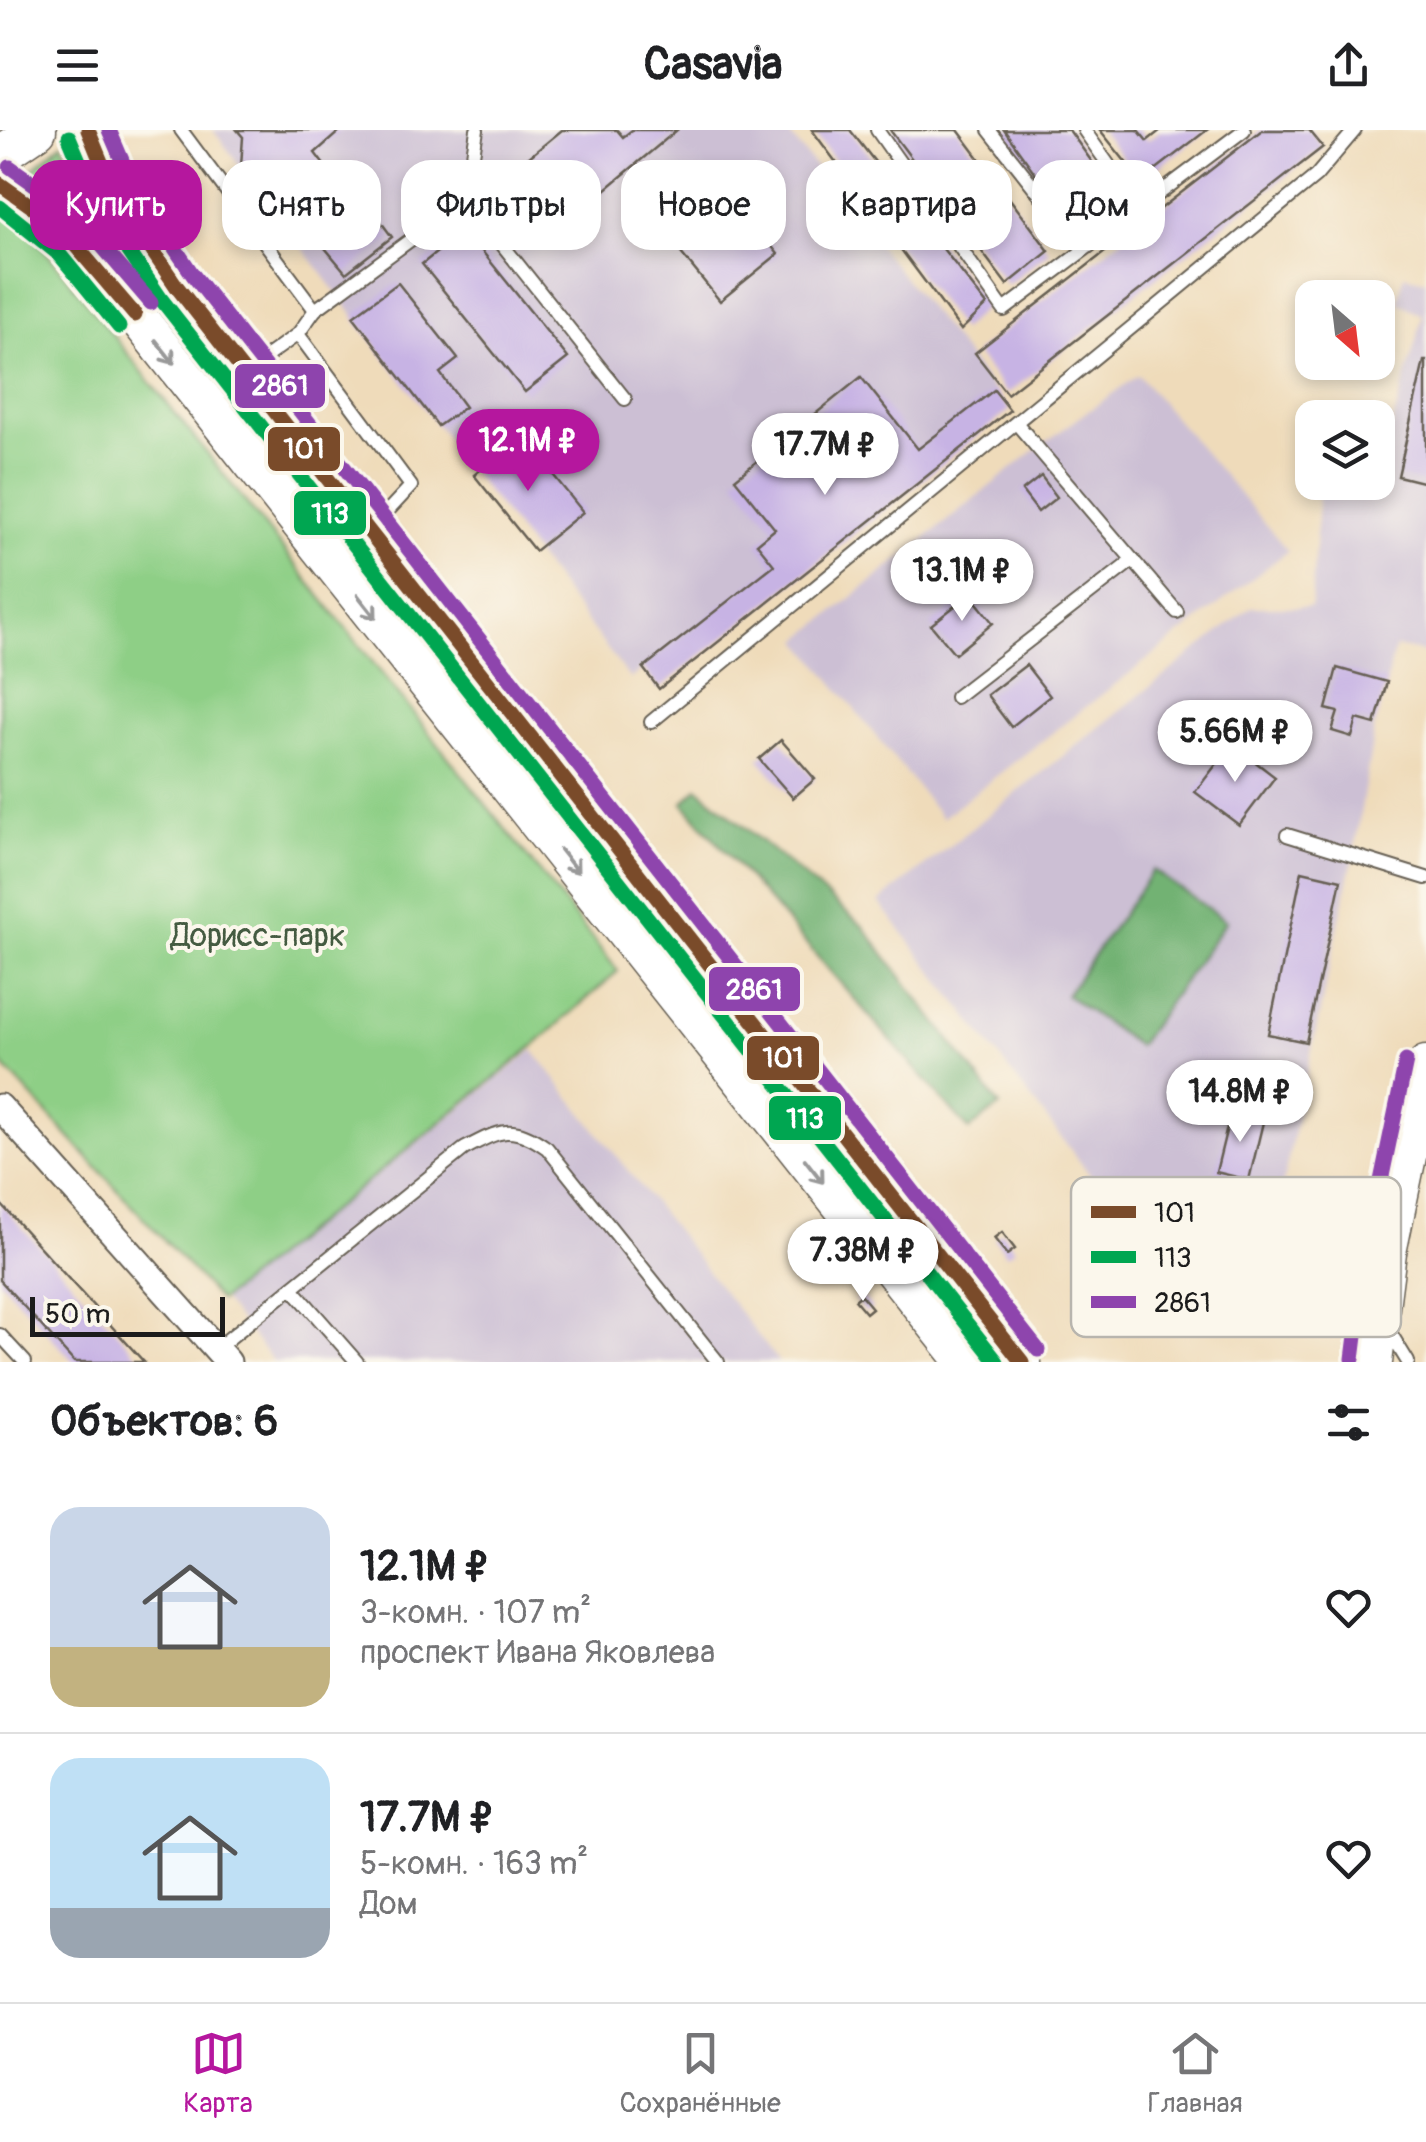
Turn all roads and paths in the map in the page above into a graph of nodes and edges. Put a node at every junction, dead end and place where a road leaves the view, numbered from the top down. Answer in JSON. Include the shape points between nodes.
{"nodes":[{"id":1,"x":37,"y":130,"type":"edge"},
{"id":2,"x":88,"y":130,"type":"edge"},
{"id":3,"x":181,"y":130,"type":"edge"},
{"id":4,"x":477,"y":130,"type":"edge"},
{"id":5,"x":878,"y":130,"type":"edge"},
{"id":6,"x":990,"y":130,"type":"edge"},
{"id":7,"x":1084,"y":130,"type":"edge"},
{"id":8,"x":1244,"y":130,"type":"edge"},
{"id":9,"x":1354,"y":130,"type":"edge"},
{"id":10,"x":0,"y":155,"type":"edge"},
{"id":11,"x":472,"y":160,"type":"edge"},
{"id":12,"x":1105,"y":160,"type":"edge"},
{"id":13,"x":0,"y":184,"type":"edge"},
{"id":14,"x":1032,"y":184,"type":"edge"},
{"id":15,"x":1165,"y":188,"type":"edge"},
{"id":16,"x":401,"y":247,"type":"edge"},
{"id":17,"x":506,"y":250,"type":"edge"},
{"id":18,"x":1082,"y":250,"type":"edge"},
{"id":19,"x":315,"y":310,"type":"junction"},
{"id":20,"x":298,"y":334,"type":"junction"},
{"id":21,"x":244,"y":373,"type":"junction"},
{"id":22,"x":625,"y":400,"type":"dead end"},
{"id":23,"x":1018,"y":425,"type":"junction"},
{"id":24,"x":367,"y":534,"type":"junction"},
{"id":25,"x":1133,"y":560,"type":"junction"},
{"id":26,"x":1178,"y":612,"type":"dead end"},
{"id":27,"x":956,"y":697,"type":"dead end"},
{"id":28,"x":652,"y":722,"type":"dead end"},
{"id":29,"x":1287,"y":835,"type":"dead end"},
{"id":30,"x":1426,"y":878,"type":"edge"},
{"id":31,"x":1426,"y":1065,"type":"edge"},
{"id":32,"x":0,"y":1107,"type":"edge"},
{"id":33,"x":1401,"y":1178,"type":"edge"},
{"id":34,"x":292,"y":1288,"type":"junction"},
{"id":35,"x":0,"y":1335,"type":"edge"},
{"id":36,"x":1376,"y":1337,"type":"edge"},
{"id":37,"x":1393,"y":1337,"type":"edge"},
{"id":38,"x":222,"y":1356,"type":"edge"},
{"id":39,"x":25,"y":1362,"type":"edge"},
{"id":40,"x":357,"y":1362,"type":"edge"},
{"id":41,"x":718,"y":1362,"type":"edge"},
{"id":42,"x":966,"y":1362,"type":"edge"},
{"id":43,"x":1022,"y":1362,"type":"edge"},
{"id":44,"x":1373,"y":1362,"type":"edge"},
{"id":45,"x":1408,"y":1362,"type":"edge"}],
"edges":[{"from":1,"to":10,"type":"main road"},
{"from":2,"to":21,"type":"main road","via":[[129,218]]},
{"from":3,"to":19,"type":"lane"},
{"from":4,"to":11,"type":"lane"},
{"from":5,"to":18,"type":"lane","via":[[1004,310]]},
{"from":6,"to":14,"type":"lane"},
{"from":7,"to":12,"type":"lane"},
{"from":8,"to":15,"type":"lane"},
{"from":9,"to":23,"type":"lane","via":[[1316,176]]},
{"from":13,"to":42,"type":"main road","one_way":true,"via":[[42,209],[83,249]]},
{"from":16,"to":19,"type":"lane"},
{"from":17,"to":22,"type":"lane"},
{"from":19,"to":20,"type":"lane"},
{"from":20,"to":21,"type":"lane"},
{"from":20,"to":24,"type":"lane","via":[[411,486]]},
{"from":21,"to":24,"type":"main road"},
{"from":23,"to":25,"type":"lane"},
{"from":23,"to":28,"type":"lane"},
{"from":24,"to":43,"type":"main road"},
{"from":25,"to":26,"type":"lane"},
{"from":25,"to":27,"type":"lane"},
{"from":29,"to":30,"type":"lane"},
{"from":31,"to":33,"type":"main road"},
{"from":32,"to":38,"type":"street"},
{"from":34,"to":38,"type":"lane"},
{"from":34,"to":40,"type":"lane"},
{"from":34,"to":41,"type":"lane","via":[[464,1150],[498,1131],[524,1132],[547,1148]]},
{"from":35,"to":39,"type":"lane"},
{"from":36,"to":44,"type":"main road"},
{"from":37,"to":45,"type":"lane"}]}
